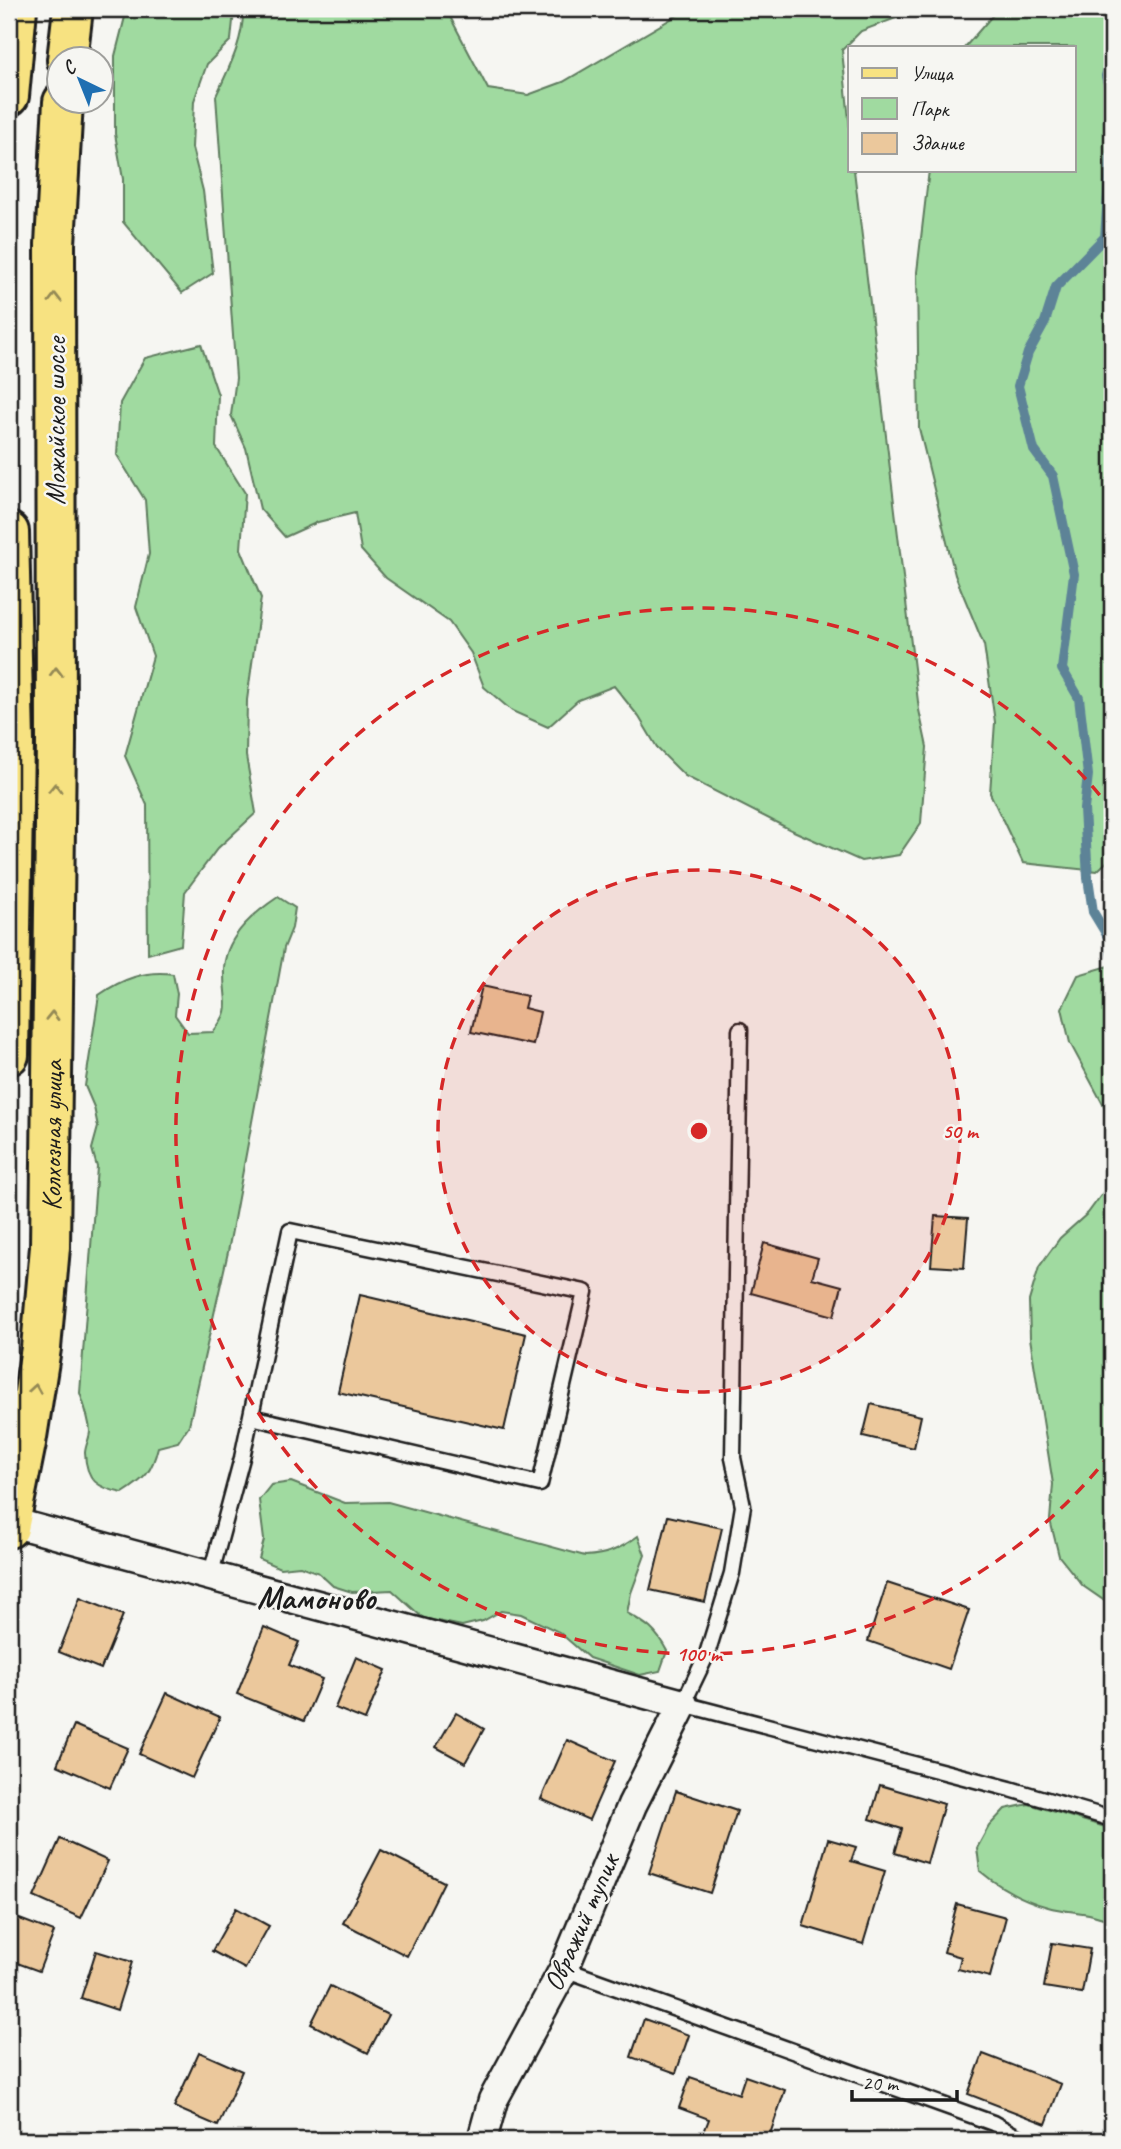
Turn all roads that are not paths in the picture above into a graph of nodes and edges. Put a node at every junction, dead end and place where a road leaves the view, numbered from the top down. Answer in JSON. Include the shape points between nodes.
{"nodes":[{"id":1,"x":17,"y":9,"type":"edge"},
{"id":2,"x":73,"y":9,"type":"edge"},
{"id":3,"x":69,"y":46,"type":"edge"},
{"id":4,"x":9,"y":96,"type":"edge"},
{"id":5,"x":62,"y":116,"type":"edge"},
{"id":6,"x":9,"y":531,"type":"edge"},
{"id":7,"x":56,"y":741,"type":"joint"},
{"id":8,"x":14,"y":742,"type":"joint"},
{"id":9,"x":740,"y":1030,"type":"dead end"},
{"id":10,"x":9,"y":1055,"type":"edge"},
{"id":11,"x":251,"y":1417,"type":"junction"},
{"id":12,"x":10,"y":1525,"type":"edge"},
{"id":13,"x":210,"y":1577,"type":"junction"},
{"id":14,"x":683,"y":1704,"type":"junction"},
{"id":15,"x":1112,"y":1819,"type":"edge"},
{"id":16,"x":564,"y":1969,"type":"junction"},
{"id":17,"x":482,"y":2140,"type":"edge"},
{"id":18,"x":1023,"y":2140,"type":"edge"}],
"edges":[{"from":1,"to":4,"type":"main road"},
{"from":2,"to":3,"type":"main road"},
{"from":7,"to":5,"type":"main road","name":"Можайское шоссе","one_way":true,"via":[[55,244]]},
{"from":6,"to":8,"type":"main road","name":"Можайское шоссе"},
{"from":12,"to":7,"type":"main road","name":"Колхозная улица","one_way":true,"via":[[41,1348],[50,1247]]},
{"from":8,"to":10,"type":"main road","name":"Колхозная улица"},
{"from":9,"to":14,"type":"lane","via":[[733,1458],[743,1506],[729,1585],[707,1654]]},
{"from":11,"to":11,"type":"lane","via":[[540,1484],[585,1292],[290,1231]]},
{"from":11,"to":13,"type":"lane"},
{"from":12,"to":13,"type":"street"},
{"from":13,"to":14,"type":"street"},
{"from":14,"to":15,"type":"lane"},
{"from":14,"to":16,"type":"street","name":"Овражий тупик","via":[[632,1805]]},
{"from":16,"to":17,"type":"street","name":"Овражий тупик","via":[[493,2100]]},
{"from":16,"to":18,"type":"lane","via":[[993,2123]]}]}
